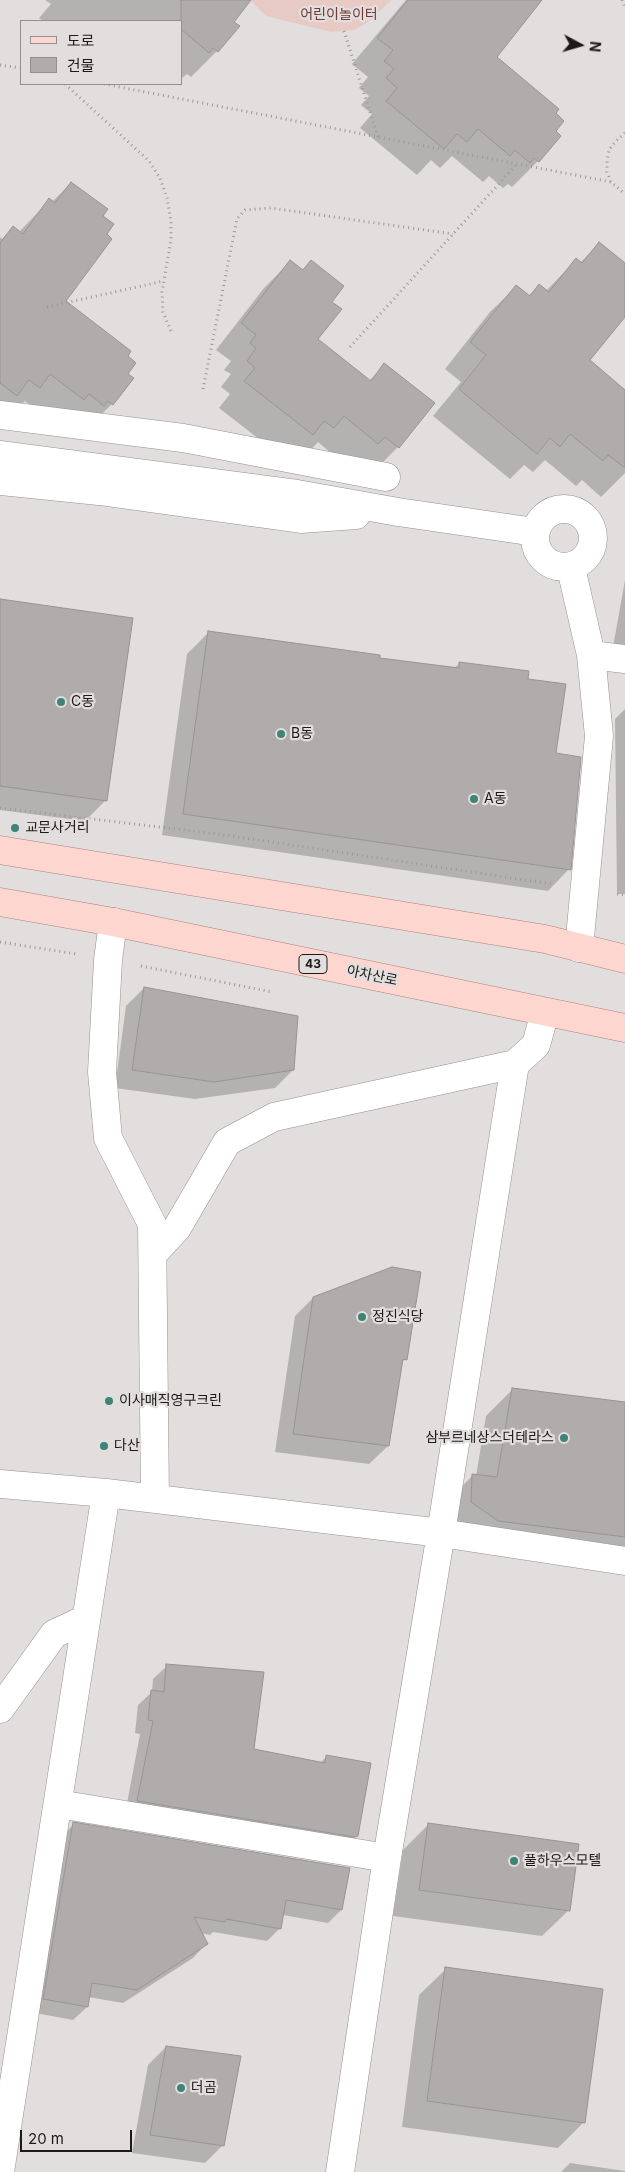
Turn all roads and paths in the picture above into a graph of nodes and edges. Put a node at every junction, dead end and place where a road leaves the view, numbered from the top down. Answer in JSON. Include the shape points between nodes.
{"nodes":[{"id":1,"x":622,"y":0,"type":"edge"},
{"id":2,"x":625,"y":6,"type":"edge"},
{"id":3,"x":344,"y":31,"type":"dead end"},
{"id":4,"x":0,"y":65,"type":"edge"},
{"id":5,"x":20,"y":68,"type":"edge"},
{"id":6,"x":66,"y":85,"type":"edge"},
{"id":7,"x":109,"y":85,"type":"edge"},
{"id":8,"x":625,"y":133,"type":"edge"},
{"id":9,"x":378,"y":137,"type":"junction"},
{"id":10,"x":517,"y":164,"type":"junction"},
{"id":11,"x":611,"y":182,"type":"junction"},
{"id":12,"x":625,"y":194,"type":"edge"},
{"id":13,"x":453,"y":234,"type":"junction"},
{"id":14,"x":164,"y":282,"type":"junction"},
{"id":15,"x":47,"y":307,"type":"dead end"},
{"id":16,"x":171,"y":331,"type":"dead end"},
{"id":17,"x":350,"y":347,"type":"dead end"},
{"id":18,"x":203,"y":389,"type":"dead end"},
{"id":19,"x":0,"y":415,"type":"edge"},
{"id":20,"x":0,"y":455,"type":"edge"},
{"id":21,"x":386,"y":477,"type":"dead end"},
{"id":22,"x":0,"y":481,"type":"edge"},
{"id":23,"x":398,"y":512,"type":"junction"},
{"id":24,"x":535,"y":532,"type":"junction"},
{"id":25,"x":571,"y":568,"type":"junction"},
{"id":26,"x":591,"y":655,"type":"junction"},
{"id":27,"x":625,"y":659,"type":"edge"},
{"id":28,"x":0,"y":808,"type":"edge"},
{"id":29,"x":0,"y":850,"type":"edge"},
{"id":30,"x":584,"y":889,"type":"junction"},
{"id":31,"x":625,"y":895,"type":"edge"},
{"id":32,"x":0,"y":902,"type":"edge"},
{"id":33,"x":113,"y":922,"type":"junction"},
{"id":34,"x":0,"y":942,"type":"edge"},
{"id":35,"x":579,"y":948,"type":"junction"},
{"id":36,"x":77,"y":954,"type":"dead end"},
{"id":37,"x":625,"y":959,"type":"edge"},
{"id":38,"x":545,"y":1012,"type":"junction"},
{"id":39,"x":625,"y":1028,"type":"edge"},
{"id":40,"x":516,"y":1064,"type":"junction"},
{"id":41,"x":153,"y":1254,"type":"junction"},
{"id":42,"x":0,"y":1484,"type":"edge"},
{"id":43,"x":106,"y":1493,"type":"junction"},
{"id":44,"x":155,"y":1499,"type":"junction"},
{"id":45,"x":441,"y":1533,"type":"junction"},
{"id":46,"x":625,"y":1561,"type":"edge"},
{"id":47,"x":86,"y":1619,"type":"junction"},
{"id":48,"x":0,"y":1709,"type":"edge"},
{"id":49,"x":58,"y":1804,"type":"junction"},
{"id":50,"x":387,"y":1858,"type":"junction"},
{"id":51,"x":0,"y":2172,"type":"edge"},
{"id":52,"x":340,"y":2172,"type":"edge"}],
"edges":[{"from":1,"to":2,"type":"path"},
{"from":3,"to":9,"type":"path"},
{"from":4,"to":5,"type":"path"},
{"from":6,"to":14,"type":"path","via":[[149,161],[160,178],[171,222]]},
{"from":7,"to":9,"type":"path"},
{"from":8,"to":11,"type":"path","via":[[609,150],[607,161]]},
{"from":9,"to":10,"type":"path"},
{"from":10,"to":11,"type":"path"},
{"from":10,"to":13,"type":"path"},
{"from":11,"to":12,"type":"path"},
{"from":13,"to":17,"type":"path"},
{"from":13,"to":18,"type":"path","via":[[271,208],[245,210],[237,219]]},
{"from":14,"to":15,"type":"path"},
{"from":14,"to":16,"type":"path","via":[[162,312]]},
{"from":19,"to":21,"type":"street","via":[[183,438]]},
{"from":20,"to":23,"type":"street","via":[[297,494]]},
{"from":22,"to":23,"type":"street","via":[[301,519]]},
{"from":23,"to":24,"type":"street"},
{"from":24,"to":25,"type":"street","via":[[537,551],[543,559],[551,565]]},
{"from":24,"to":25,"type":"street","via":[[545,516],[562,509],[571,510],[587,520],[594,538],[592,548],[580,564]]},
{"from":25,"to":26,"type":"street"},
{"from":26,"to":27,"type":"street"},
{"from":26,"to":30,"type":"street","via":[[599,736]]},
{"from":28,"to":30,"type":"path","via":[[218,834]]},
{"from":29,"to":35,"type":"main road","via":[[535,937]]},
{"from":30,"to":31,"type":"path"},
{"from":30,"to":35,"type":"street"},
{"from":32,"to":33,"type":"main road","name":"아차산로","number":"43"},
{"from":33,"to":38,"type":"main road","name":"아차산로","number":"43"},
{"from":33,"to":41,"type":"street","via":[[102,1072],[108,1138],[152,1224]]},
{"from":34,"to":36,"type":"path"},
{"from":35,"to":37,"type":"main road"},
{"from":38,"to":39,"type":"main road","name":"아차산로","number":"43"},
{"from":38,"to":40,"type":"street","via":[[536,1045]]},
{"from":40,"to":41,"type":"street","via":[[274,1118],[227,1142],[177,1228]]},
{"from":40,"to":45,"type":"street"},
{"from":41,"to":44,"type":"street"},
{"from":42,"to":43,"type":"street"},
{"from":43,"to":44,"type":"street"},
{"from":43,"to":47,"type":"street"},
{"from":44,"to":45,"type":"street"},
{"from":45,"to":46,"type":"street"},
{"from":45,"to":50,"type":"street"},
{"from":47,"to":48,"type":"street","via":[[54,1634]]},
{"from":47,"to":49,"type":"street"},
{"from":49,"to":50,"type":"street"},
{"from":49,"to":51,"type":"street"},
{"from":50,"to":52,"type":"street"}]}
